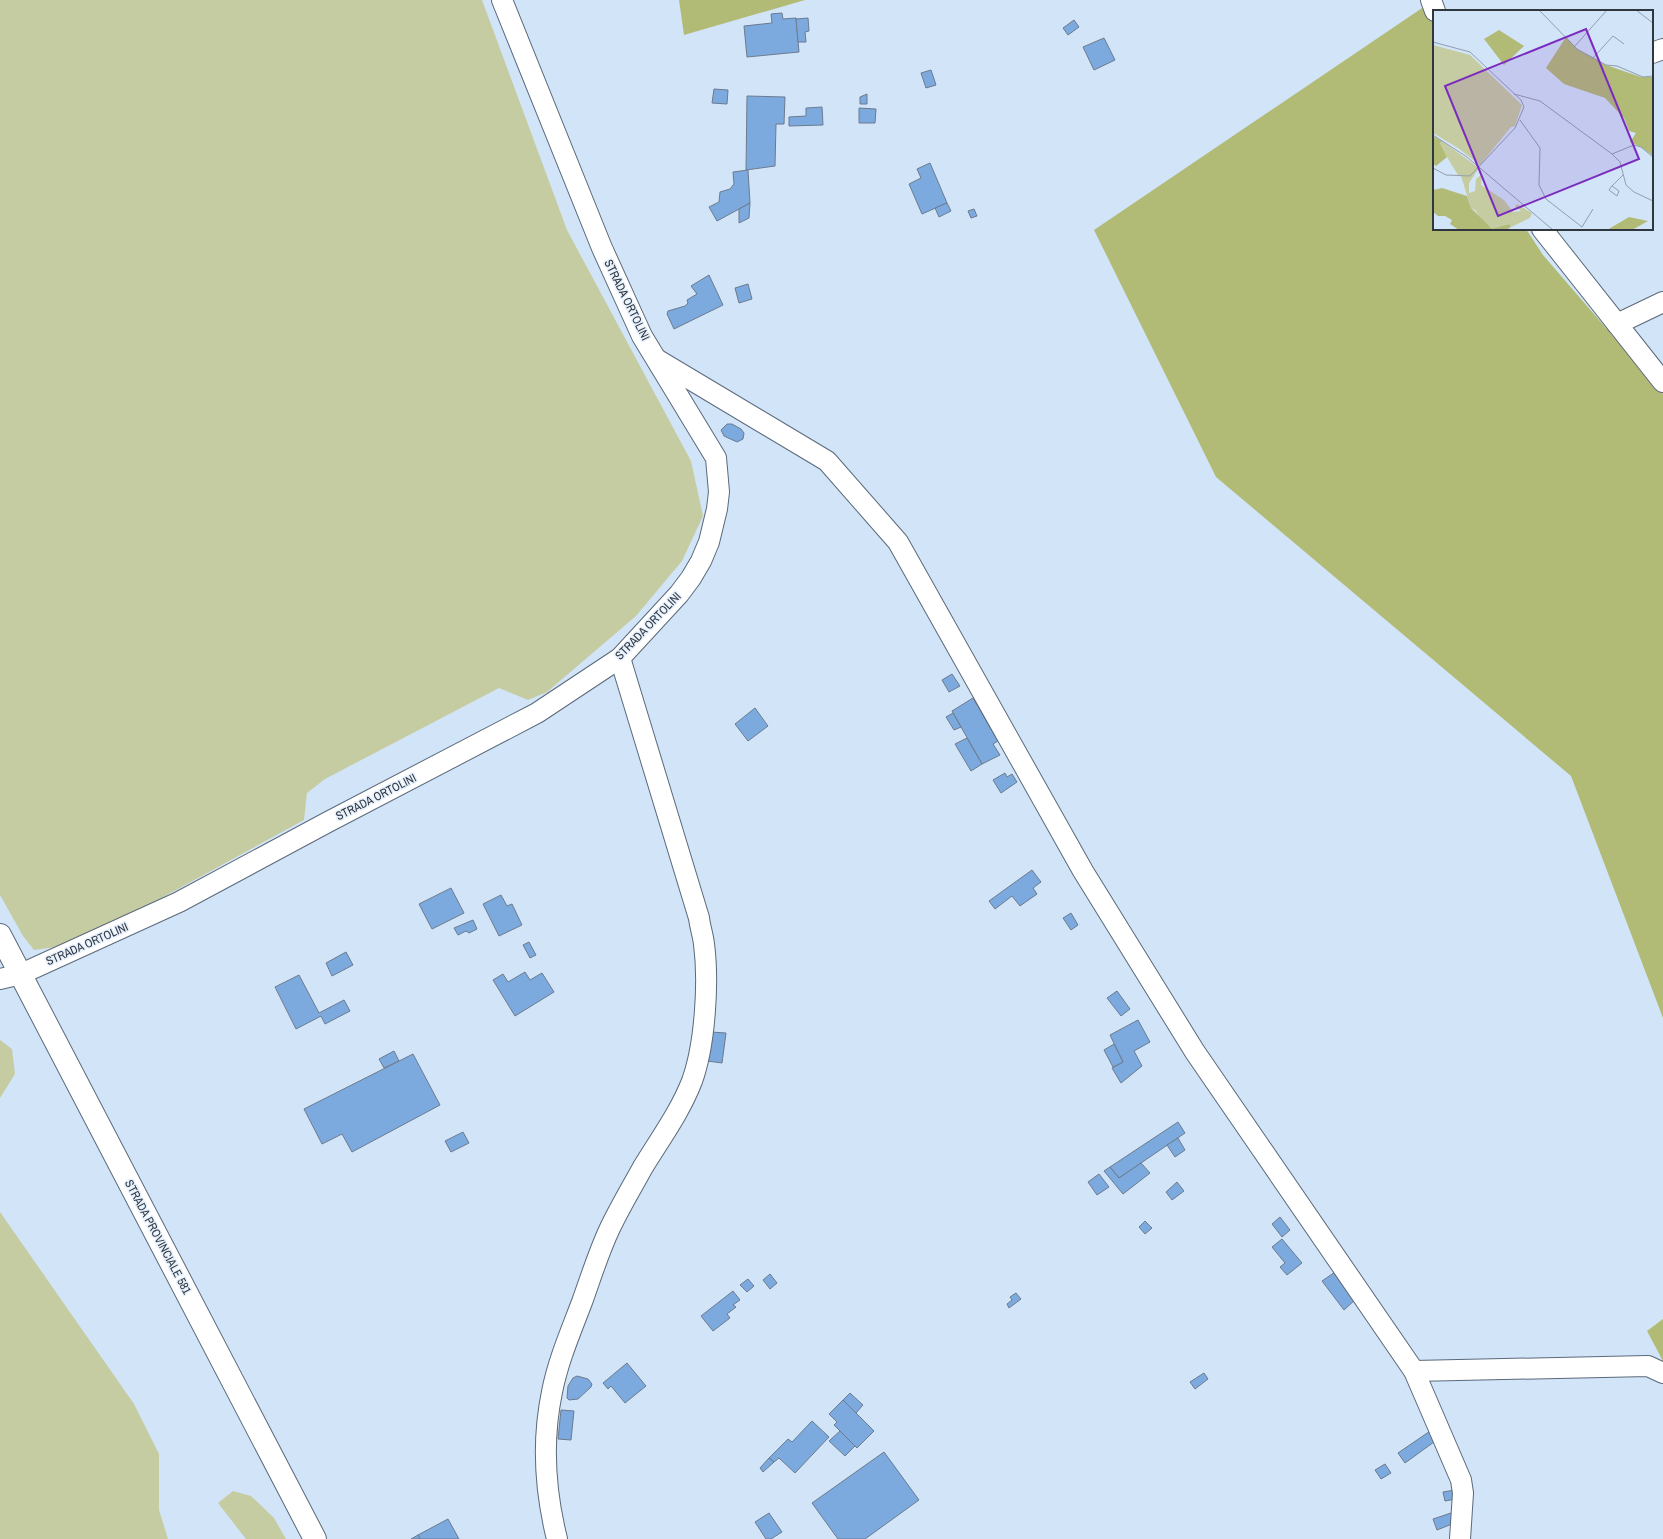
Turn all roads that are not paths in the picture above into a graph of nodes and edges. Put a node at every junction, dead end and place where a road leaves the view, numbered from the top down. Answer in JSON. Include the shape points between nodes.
{"nodes":[{"id":1,"x":502,"y":0,"type":"edge"},
{"id":2,"x":1430,"y":0,"type":"edge"},
{"id":3,"x":1435,"y":10,"type":"edge"},
{"id":4,"x":1663,"y":48,"type":"edge"},
{"id":5,"x":1653,"y":53,"type":"edge"},
{"id":6,"x":1543,"y":230,"type":"edge"},
{"id":7,"x":1663,"y":302,"type":"edge"},
{"id":8,"x":1617,"y":324,"type":"junction"},
{"id":9,"x":658,"y":360,"type":"junction"},
{"id":10,"x":1663,"y":382,"type":"edge"},
{"id":11,"x":620,"y":658,"type":"junction"},
{"id":12,"x":0,"y":935,"type":"edge"},
{"id":13,"x":10,"y":977,"type":"edge"},
{"id":14,"x":1414,"y":1371,"type":"junction"},
{"id":15,"x":1663,"y":1373,"type":"edge"},
{"id":16,"x":315,"y":1539,"type":"edge"},
{"id":17,"x":557,"y":1539,"type":"edge"},
{"id":18,"x":1460,"y":1539,"type":"edge"}],
"edges":[{"from":1,"to":9,"type":"street","name":"STRADA ORTOLINI","via":[[602,248],[642,336]]},
{"from":2,"to":3,"type":"street"},
{"from":4,"to":5,"type":"street"},
{"from":6,"to":8,"type":"street"},
{"from":7,"to":8,"type":"street"},
{"from":8,"to":10,"type":"street"},
{"from":9,"to":11,"type":"street","name":"STRADA ORTOLINI","via":[[716,458],[719,486],[717,509],[709,542],[691,578]]},
{"from":9,"to":14,"type":"street","via":[[826,461],[898,542],[1095,891],[1195,1052]]},
{"from":11,"to":13,"type":"street","name":"STRADA ORTOLINI","via":[[537,713],[179,902]]},
{"from":11,"to":17,"type":"street","via":[[699,918],[704,944],[706,979],[703,1021],[699,1056],[692,1081],[610,1229],[569,1336],[552,1391],[547,1423],[547,1477]]},
{"from":12,"to":13,"type":"main road","name":"STRADA PROVINCIALE 581"},
{"from":13,"to":16,"type":"main road","name":"STRADA PROVINCIALE 581"},
{"from":14,"to":15,"type":"street","via":[[1648,1366]]},
{"from":14,"to":18,"type":"street","via":[[1462,1480]]}]}
